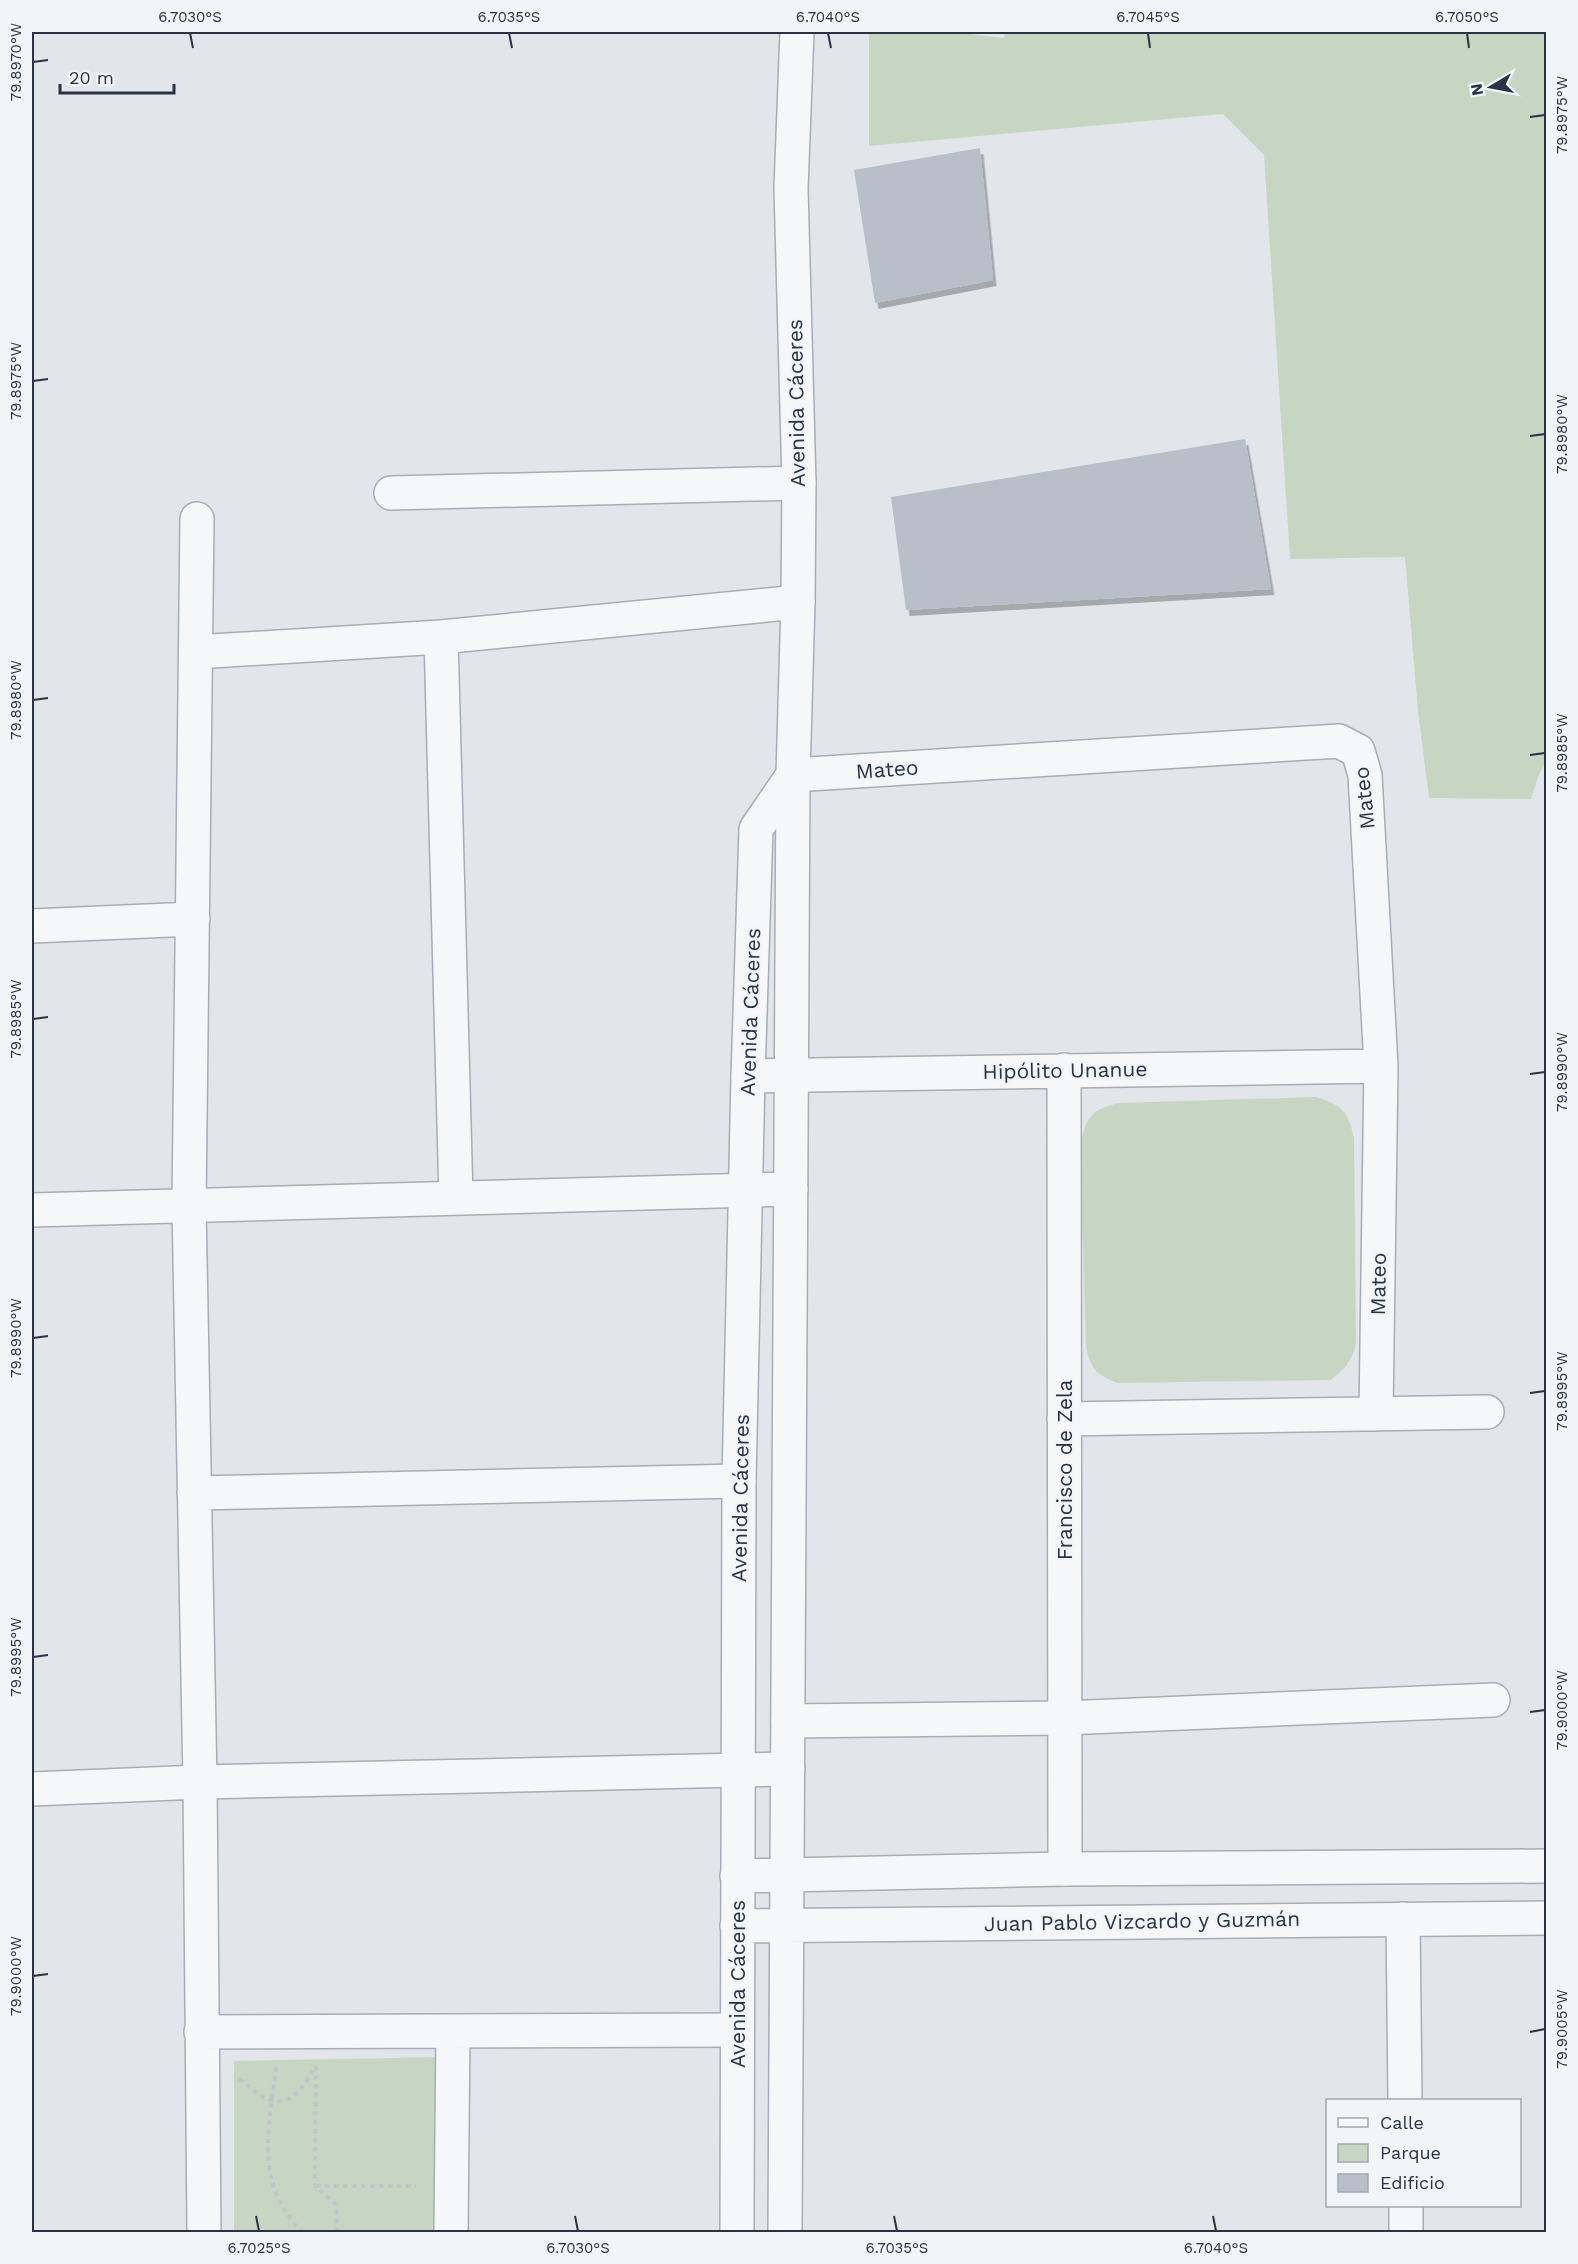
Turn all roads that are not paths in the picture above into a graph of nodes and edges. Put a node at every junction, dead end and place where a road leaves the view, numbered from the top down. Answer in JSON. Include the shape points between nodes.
{"nodes":[{"id":1,"x":797,"y":32,"type":"edge"},
{"id":2,"x":799,"y":483,"type":"junction"},
{"id":3,"x":391,"y":493,"type":"dead end"},
{"id":4,"x":197,"y":519,"type":"dead end"},
{"id":5,"x":798,"y":602,"type":"junction"},
{"id":6,"x":441,"y":637,"type":"junction"},
{"id":7,"x":196,"y":652,"type":"junction"},
{"id":8,"x":793,"y":775,"type":"junction"},
{"id":9,"x":193,"y":919,"type":"junction"},
{"id":10,"x":32,"y":926,"type":"edge"},
{"id":11,"x":1381,"y":1066,"type":"junction"},
{"id":12,"x":1064,"y":1070,"type":"junction"},
{"id":13,"x":791,"y":1075,"type":"junction"},
{"id":14,"x":748,"y":1076,"type":"junction"},
{"id":15,"x":791,"y":1189,"type":"junction"},
{"id":16,"x":747,"y":1190,"type":"junction"},
{"id":17,"x":456,"y":1198,"type":"junction"},
{"id":18,"x":189,"y":1206,"type":"junction"},
{"id":19,"x":32,"y":1210,"type":"edge"},
{"id":20,"x":1487,"y":1412,"type":"dead end"},
{"id":21,"x":1376,"y":1414,"type":"junction"},
{"id":22,"x":1064,"y":1419,"type":"junction"},
{"id":23,"x":739,"y":1481,"type":"junction"},
{"id":24,"x":194,"y":1493,"type":"junction"},
{"id":25,"x":1492,"y":1700,"type":"dead end"},
{"id":26,"x":1064,"y":1718,"type":"junction"},
{"id":27,"x":789,"y":1721,"type":"junction"},
{"id":28,"x":737,"y":1769,"type":"junction"},
{"id":29,"x":788,"y":1769,"type":"junction"},
{"id":30,"x":200,"y":1782,"type":"junction"},
{"id":31,"x":32,"y":1789,"type":"edge"},
{"id":32,"x":1546,"y":1866,"type":"edge"},
{"id":33,"x":1065,"y":1869,"type":"junction"},
{"id":34,"x":788,"y":1875,"type":"junction"},
{"id":35,"x":737,"y":1876,"type":"junction"},
{"id":36,"x":1546,"y":1918,"type":"edge"},
{"id":37,"x":1403,"y":1919,"type":"junction"},
{"id":38,"x":787,"y":1925,"type":"junction"},
{"id":39,"x":737,"y":1926,"type":"junction"},
{"id":40,"x":737,"y":2030,"type":"junction"},
{"id":41,"x":453,"y":2031,"type":"junction"},
{"id":42,"x":201,"y":2032,"type":"junction"},
{"id":43,"x":1404,"y":2099,"type":"edge"},
{"id":44,"x":1406,"y":2207,"type":"edge"},
{"id":45,"x":204,"y":2232,"type":"edge"},
{"id":46,"x":451,"y":2232,"type":"edge"},
{"id":47,"x":737,"y":2232,"type":"edge"},
{"id":48,"x":785,"y":2232,"type":"edge"},
{"id":49,"x":1406,"y":2232,"type":"edge"}],
"edges":[{"from":1,"to":2,"type":"street","name":"Avenida Cáceres","via":[[791,188]]},
{"from":2,"to":3,"type":"street"},
{"from":2,"to":5,"type":"street","name":"Avenida Cáceres"},
{"from":4,"to":7,"type":"street"},
{"from":5,"to":6,"type":"street"},
{"from":5,"to":8,"type":"street","name":"Avenida Cáceres"},
{"from":6,"to":7,"type":"street"},
{"from":6,"to":17,"type":"street"},
{"from":7,"to":9,"type":"street"},
{"from":8,"to":11,"type":"street","name":"Mateo","via":[[1339,741],[1358,751],[1365,776]]},
{"from":8,"to":13,"type":"street","name":"Avenida Cáceres"},
{"from":8,"to":14,"type":"street","name":"Avenida Cáceres","via":[[756,829]]},
{"from":9,"to":10,"type":"street"},
{"from":9,"to":18,"type":"street"},
{"from":11,"to":12,"type":"street","name":"Hipólito Unanue"},
{"from":11,"to":21,"type":"street","name":"Mateo"},
{"from":12,"to":13,"type":"street","name":"Hipólito Unanue"},
{"from":12,"to":22,"type":"street","name":"Francisco de Zela"},
{"from":13,"to":14,"type":"street","name":"Hipólito Unanue"},
{"from":13,"to":15,"type":"street","name":"Avenida Cáceres"},
{"from":14,"to":16,"type":"street","name":"Avenida Cáceres"},
{"from":15,"to":16,"type":"street"},
{"from":15,"to":27,"type":"street","name":"Avenida Cáceres"},
{"from":16,"to":17,"type":"street"},
{"from":16,"to":23,"type":"street","name":"Avenida Cáceres"},
{"from":17,"to":18,"type":"street"},
{"from":18,"to":19,"type":"street"},
{"from":18,"to":24,"type":"street"},
{"from":20,"to":21,"type":"street"},
{"from":21,"to":22,"type":"street"},
{"from":22,"to":26,"type":"street","name":"Francisco de Zela"},
{"from":23,"to":24,"type":"street"},
{"from":23,"to":28,"type":"street","name":"Avenida Cáceres"},
{"from":24,"to":30,"type":"street"},
{"from":25,"to":26,"type":"street"},
{"from":26,"to":27,"type":"street"},
{"from":26,"to":33,"type":"street","name":"Francisco de Zela"},
{"from":27,"to":29,"type":"street","name":"Avenida Cáceres"},
{"from":28,"to":29,"type":"street"},
{"from":28,"to":30,"type":"street"},
{"from":28,"to":35,"type":"street","name":"Avenida Cáceres"},
{"from":29,"to":34,"type":"street","name":"Avenida Cáceres"},
{"from":30,"to":31,"type":"street"},
{"from":30,"to":42,"type":"street"},
{"from":32,"to":33,"type":"street"},
{"from":33,"to":34,"type":"street"},
{"from":34,"to":35,"type":"street"},
{"from":34,"to":38,"type":"street","name":"Avenida Cáceres"},
{"from":35,"to":39,"type":"street","name":"Avenida Cáceres"},
{"from":36,"to":37,"type":"street","name":"Juan Pablo Vizcardo y Guzmán"},
{"from":37,"to":38,"type":"street","name":"Juan Pablo Vizcardo y Guzmán"},
{"from":37,"to":43,"type":"street"},
{"from":38,"to":39,"type":"street","name":"Juan Pablo Vizcardo y Guzmán"},
{"from":38,"to":48,"type":"street","name":"Avenida Cáceres"},
{"from":39,"to":40,"type":"street","name":"Avenida Cáceres"},
{"from":40,"to":41,"type":"street"},
{"from":40,"to":47,"type":"street","name":"Avenida Cáceres"},
{"from":41,"to":42,"type":"street"},
{"from":41,"to":46,"type":"street"},
{"from":42,"to":45,"type":"street"},
{"from":44,"to":49,"type":"street"}]}
